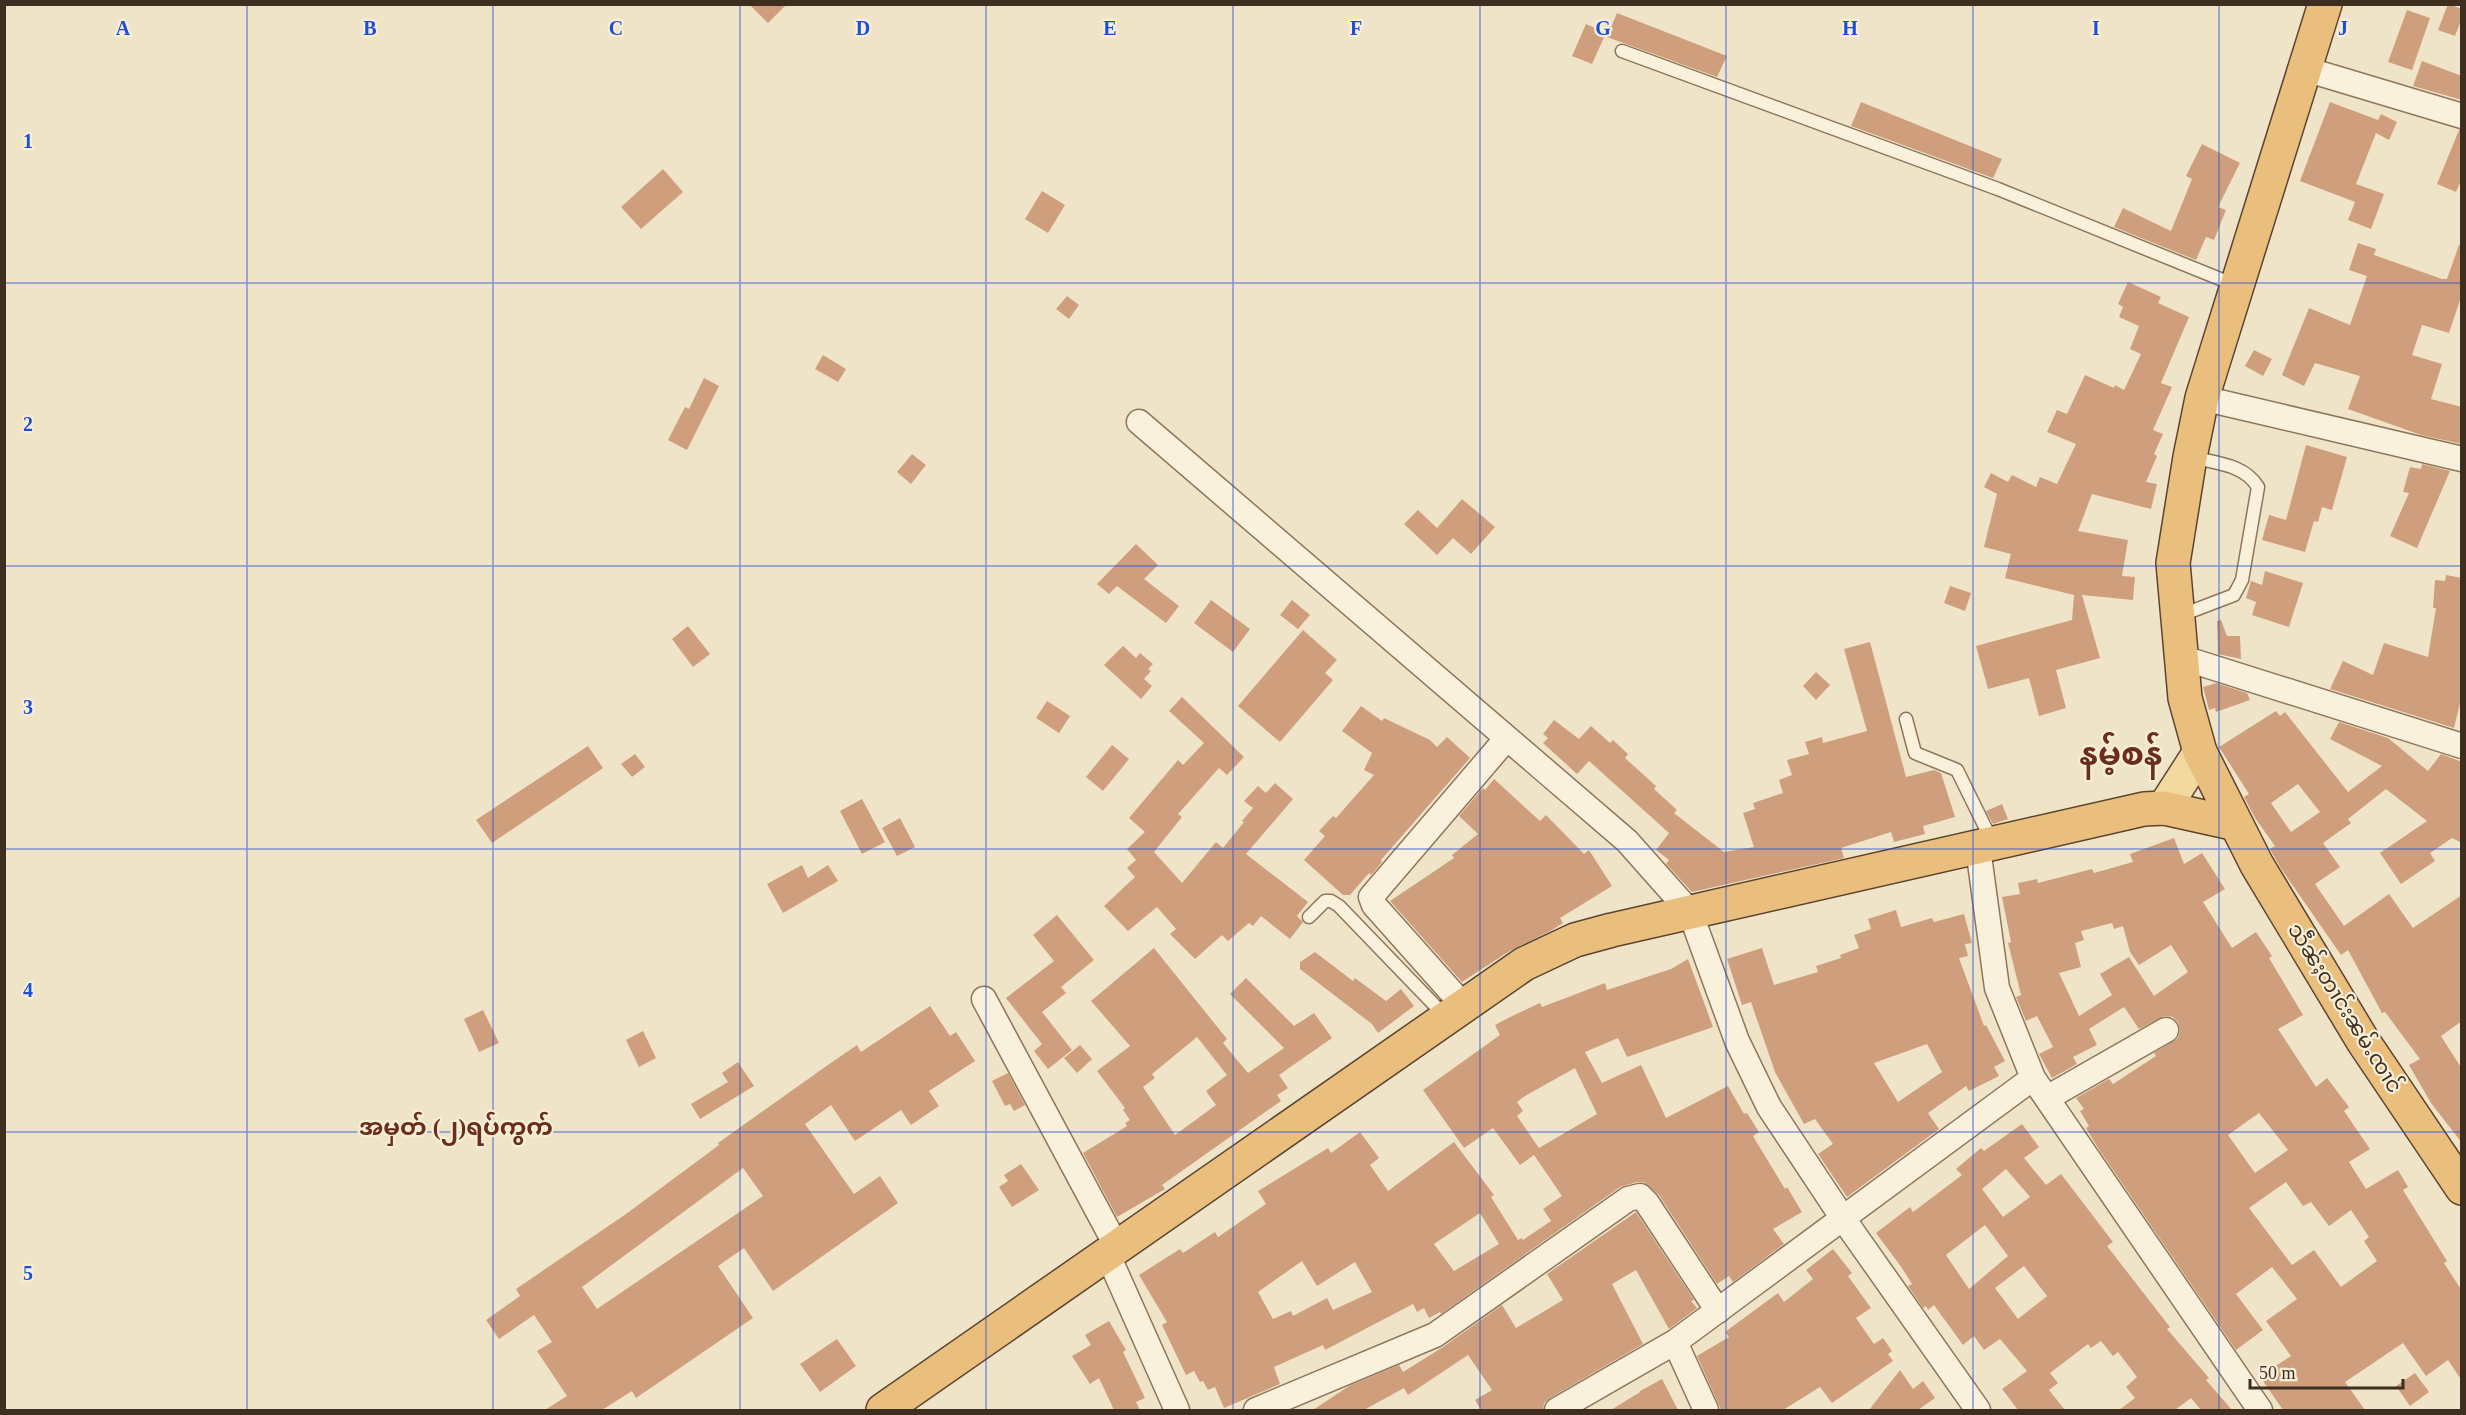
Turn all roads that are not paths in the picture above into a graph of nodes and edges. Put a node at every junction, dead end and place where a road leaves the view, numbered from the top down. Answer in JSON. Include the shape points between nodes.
{"nodes":[{"id":1,"x":2325,"y":4,"type":"edge"},
{"id":2,"x":1622,"y":51,"type":"dead end"},
{"id":3,"x":2305,"y":69,"type":"junction"},
{"id":4,"x":2462,"y":116,"type":"edge"},
{"id":5,"x":2237,"y":286,"type":"junction"},
{"id":6,"x":2202,"y":398,"type":"junction"},
{"id":7,"x":1139,"y":422,"type":"dead end"},
{"id":8,"x":2190,"y":457,"type":"junction"},
{"id":9,"x":2462,"y":459,"type":"edge"},
{"id":10,"x":2179,"y":616,"type":"junction"},
{"id":11,"x":2180,"y":657,"type":"junction"},
{"id":12,"x":1906,"y":719,"type":"dead end"},
{"id":13,"x":1507,"y":738,"type":"junction"},
{"id":14,"x":2462,"y":746,"type":"edge"},
{"id":15,"x":2200,"y":752,"type":"junction"},
{"id":16,"x":2164,"y":808,"type":"junction"},
{"id":17,"x":2236,"y":824,"type":"junction"},
{"id":18,"x":1986,"y":846,"type":"junction"},
{"id":19,"x":1690,"y":912,"type":"junction"},
{"id":20,"x":1309,"y":917,"type":"dead end"},
{"id":21,"x":984,"y":999,"type":"dead end"},
{"id":22,"x":1454,"y":1011,"type":"junction"},
{"id":23,"x":2166,"y":1030,"type":"dead end"},
{"id":24,"x":2033,"y":1078,"type":"junction"},
{"id":25,"x":2048,"y":1098,"type":"junction"},
{"id":26,"x":2462,"y":1188,"type":"edge"},
{"id":27,"x":1842,"y":1218,"type":"junction"},
{"id":28,"x":1112,"y":1250,"type":"junction"},
{"id":29,"x":1718,"y":1311,"type":"junction"},
{"id":30,"x":1675,"y":1342,"type":"junction"},
{"id":31,"x":883,"y":1410,"type":"edge"},
{"id":32,"x":1177,"y":1410,"type":"edge"},
{"id":33,"x":1256,"y":1410,"type":"edge"},
{"id":34,"x":1561,"y":1410,"type":"edge"},
{"id":35,"x":1706,"y":1410,"type":"edge"},
{"id":36,"x":1978,"y":1410,"type":"edge"},
{"id":37,"x":2260,"y":1410,"type":"edge"}],
"edges":[{"from":1,"to":3,"type":"highway","name":"သဵၼ်ႈတၢင်းၼမ်ႉၸၢင်"},
{"from":2,"to":5,"type":"lane","via":[[1998,189]]},
{"from":3,"to":4,"type":"street"},
{"from":3,"to":5,"type":"highway","name":"သဵၼ်ႈတၢင်းၼမ်ႉၸၢင်"},
{"from":5,"to":6,"type":"highway","name":"သဵၼ်ႈတၢင်းၼမ်ႉၸၢင်"},
{"from":6,"to":8,"type":"highway","name":"သဵၼ်ႈတၢင်းၼမ်ႉၸၢင်"},
{"from":6,"to":9,"type":"street"},
{"from":7,"to":13,"type":"street"},
{"from":8,"to":10,"type":"highway","name":"သဵၼ်ႈတၢင်းၼမ်ႉၸၢင်","via":[[2173,564]]},
{"from":8,"to":10,"type":"lane","via":[[2242,470],[2258,487],[2242,580],[2234,595]]},
{"from":10,"to":11,"type":"highway","name":"သဵၼ်ႈတၢင်းၼမ်ႉၸၢင်"},
{"from":11,"to":14,"type":"street"},
{"from":11,"to":15,"type":"highway","name":"သဵၼ်ႈတၢင်းၼမ်ႉၸၢင်","via":[[2185,698]]},
{"from":12,"to":18,"type":"lane","via":[[1915,753],[1957,770]]},
{"from":13,"to":19,"type":"street","via":[[1627,842]]},
{"from":13,"to":22,"type":"street","via":[[1371,897]]},
{"from":15,"to":16,"type":"main road"},
{"from":15,"to":17,"type":"highway","name":"သဵၼ်ႈတၢင်းၼမ်ႉၸၢင်"},
{"from":16,"to":17,"type":"highway"},
{"from":16,"to":18,"type":"highway","via":[[2144,809]]},
{"from":17,"to":26,"type":"highway","name":"သဵၼ်ႈတၢင်းၼမ်ႉၸၢင်","via":[[2363,1041]]},
{"from":18,"to":19,"type":"highway"},
{"from":18,"to":24,"type":"street","via":[[1997,988]]},
{"from":19,"to":22,"type":"highway","via":[[1575,940],[1524,964]]},
{"from":19,"to":27,"type":"street","via":[[1737,1041],[1769,1107]]},
{"from":20,"to":22,"type":"lane","via":[[1325,901],[1339,906]]},
{"from":21,"to":28,"type":"street"},
{"from":22,"to":28,"type":"highway"},
{"from":23,"to":25,"type":"street"},
{"from":24,"to":25,"type":"street"},
{"from":24,"to":27,"type":"street"},
{"from":25,"to":37,"type":"street"},
{"from":27,"to":29,"type":"street"},
{"from":27,"to":36,"type":"street"},
{"from":28,"to":31,"type":"highway"},
{"from":28,"to":32,"type":"street"},
{"from":29,"to":30,"type":"street"},
{"from":29,"to":33,"type":"street","via":[[1640,1196],[1628,1199],[1435,1335]]},
{"from":30,"to":34,"type":"street"},
{"from":30,"to":35,"type":"street"}]}
